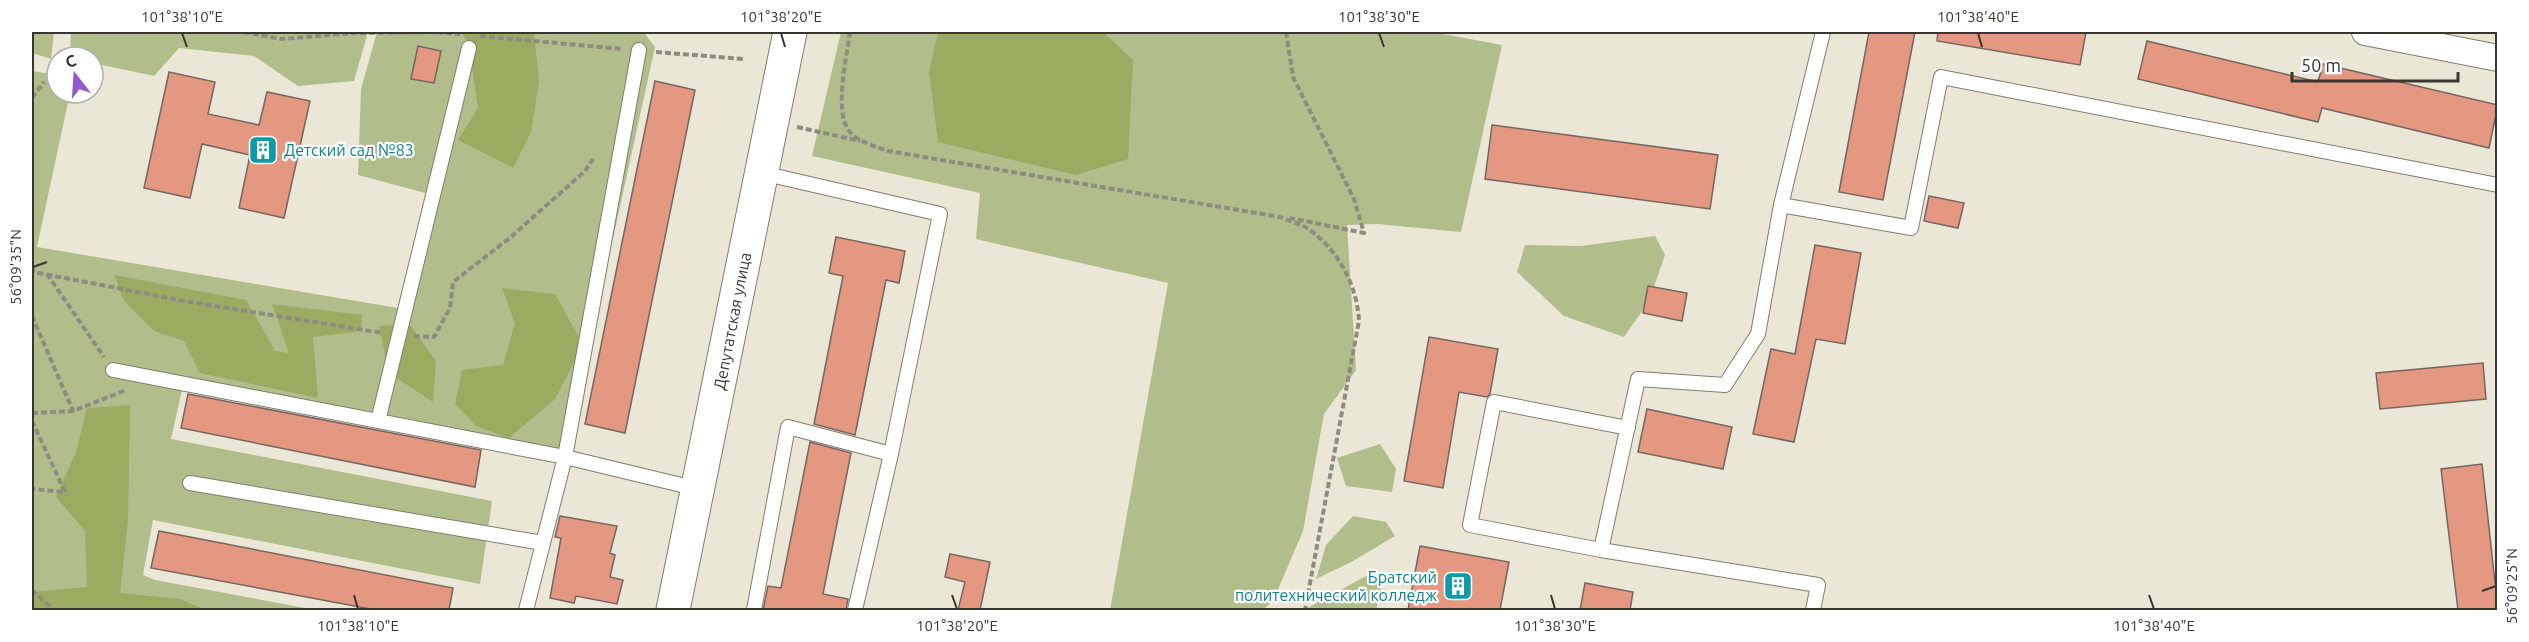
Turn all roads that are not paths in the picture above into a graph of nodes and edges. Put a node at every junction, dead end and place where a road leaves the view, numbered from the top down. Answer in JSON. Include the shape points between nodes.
{"nodes":[{"id":1,"x":790,"y":32,"type":"edge"},
{"id":2,"x":1823,"y":32,"type":"edge"},
{"id":3,"x":2365,"y":32,"type":"edge"},
{"id":4,"x":469,"y":48,"type":"dead end"},
{"id":5,"x":639,"y":50,"type":"road end"},
{"id":6,"x":2498,"y":58,"type":"edge"},
{"id":7,"x":762,"y":173,"type":"junction"},
{"id":8,"x":2498,"y":185,"type":"edge"},
{"id":9,"x":1781,"y":205,"type":"junction"},
{"id":10,"x":113,"y":370,"type":"road end"},
{"id":11,"x":378,"y":421,"type":"junction"},
{"id":12,"x":1628,"y":428,"type":"junction"},
{"id":13,"x":891,"y":454,"type":"junction"},
{"id":14,"x":565,"y":457,"type":"junction"},
{"id":15,"x":190,"y":483,"type":"dead end"},
{"id":16,"x":698,"y":490,"type":"junction"},
{"id":17,"x":543,"y":543,"type":"junction"},
{"id":18,"x":1601,"y":550,"type":"junction"},
{"id":19,"x":526,"y":610,"type":"edge"},
{"id":20,"x":673,"y":610,"type":"edge"},
{"id":21,"x":754,"y":610,"type":"edge"},
{"id":22,"x":855,"y":610,"type":"edge"},
{"id":23,"x":1813,"y":610,"type":"edge"}],
"edges":[{"from":1,"to":7,"type":"street","name":"Депутатская улица"},
{"from":2,"to":9,"type":"lane"},
{"from":3,"to":6,"type":"street"},
{"from":4,"to":11,"type":"lane"},
{"from":5,"to":14,"type":"lane"},
{"from":7,"to":13,"type":"lane","via":[[940,214]]},
{"from":7,"to":16,"type":"street","name":"Депутатская улица"},
{"from":8,"to":9,"type":"lane","via":[[1941,77],[1911,228]]},
{"from":9,"to":12,"type":"lane","via":[[1758,334],[1725,385],[1638,379]]},
{"from":10,"to":11,"type":"lane"},
{"from":11,"to":14,"type":"lane"},
{"from":12,"to":18,"type":"lane"},
{"from":12,"to":18,"type":"lane","via":[[1494,402],[1470,525]]},
{"from":13,"to":21,"type":"lane","via":[[788,427]]},
{"from":13,"to":22,"type":"lane"},
{"from":14,"to":16,"type":"lane"},
{"from":14,"to":17,"type":"lane"},
{"from":15,"to":17,"type":"lane"},
{"from":16,"to":20,"type":"street","name":"Депутатская улица"},
{"from":17,"to":19,"type":"lane"},
{"from":18,"to":23,"type":"lane","via":[[1818,585]]}]}
